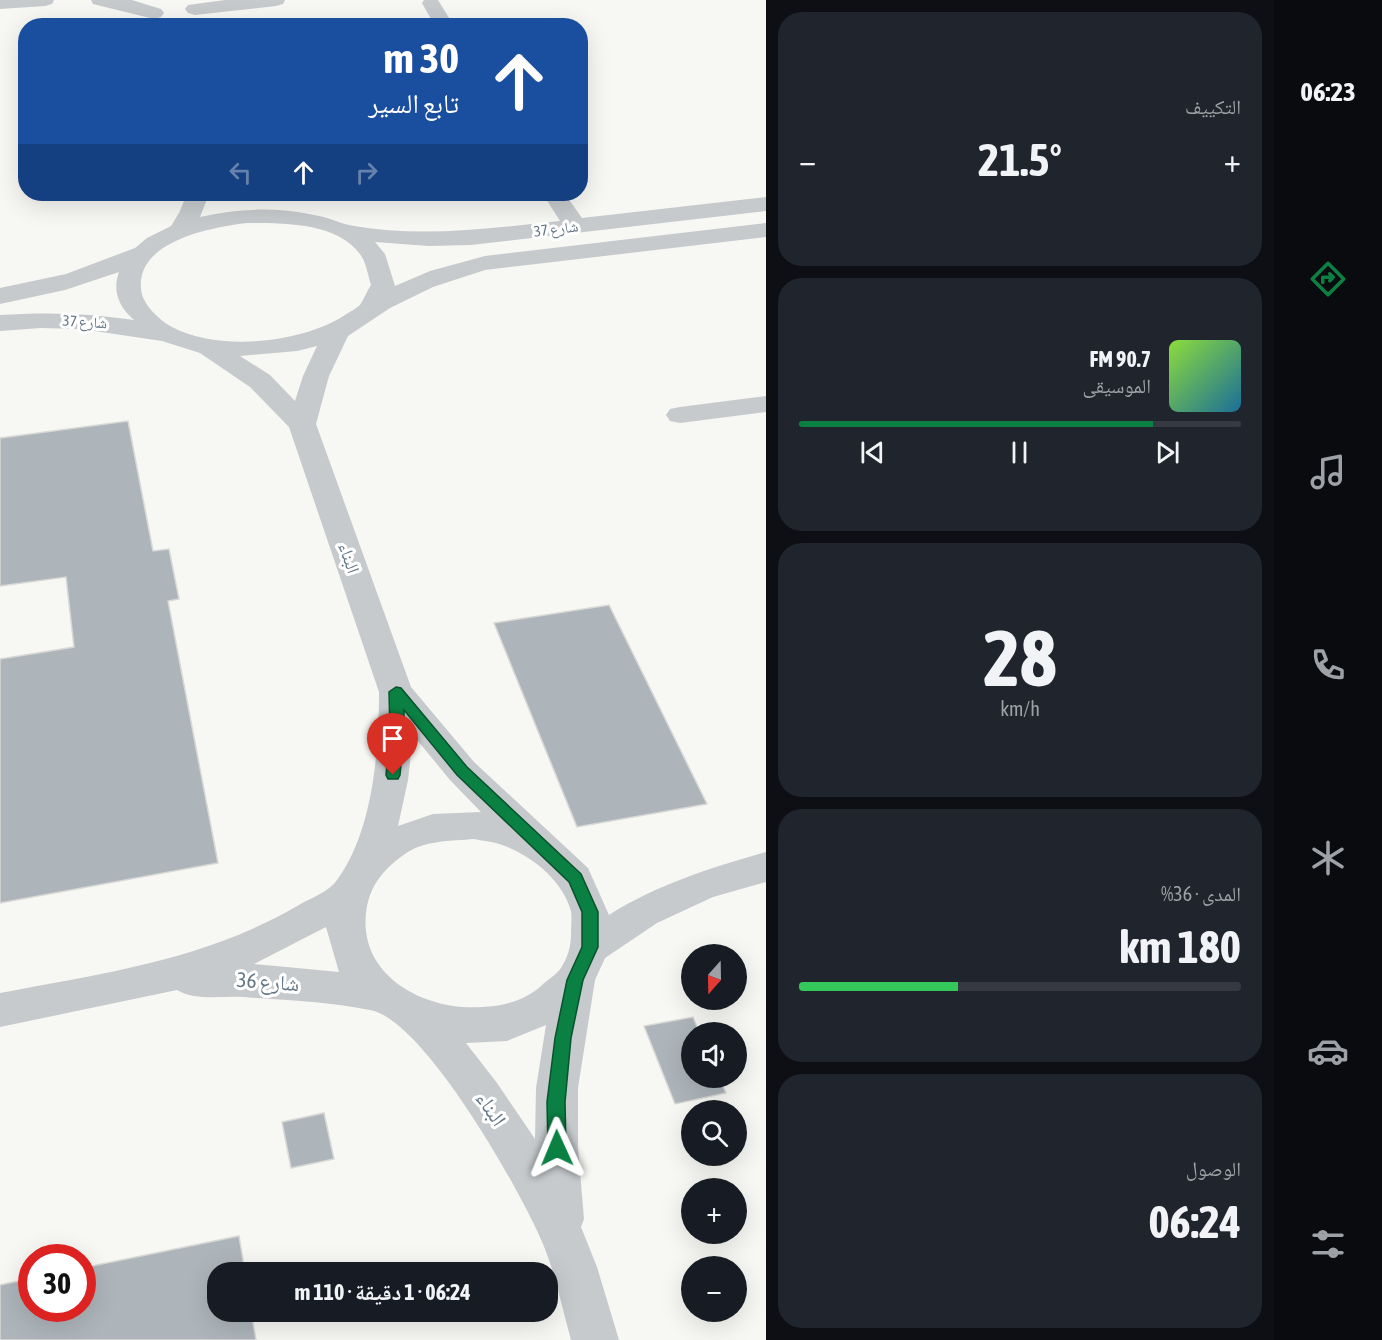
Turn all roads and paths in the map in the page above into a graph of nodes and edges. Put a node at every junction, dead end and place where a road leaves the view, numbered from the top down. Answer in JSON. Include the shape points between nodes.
{"nodes":[{"id":1,"x":45,"y":0,"type":"edge"},
{"id":2,"x":100,"y":0,"type":"edge"},
{"id":3,"x":276,"y":0,"type":"edge"},
{"id":4,"x":0,"y":3,"type":"edge"},
{"id":5,"x":430,"y":3,"type":"dead end"},
{"id":6,"x":195,"y":12,"type":"edge"},
{"id":7,"x":154,"y":13,"type":"edge"},
{"id":8,"x":440,"y":18,"type":"edge"},
{"id":9,"x":195,"y":201,"type":"edge"},
{"id":10,"x":274,"y":201,"type":"edge"},
{"id":11,"x":559,"y":201,"type":"edge"},
{"id":12,"x":765,"y":204,"type":"edge"},
{"id":13,"x":295,"y":218,"type":"junction"},
{"id":14,"x":576,"y":227,"type":"junction"},
{"id":15,"x":765,"y":230,"type":"edge"},
{"id":16,"x":178,"y":231,"type":"junction"},
{"id":17,"x":346,"y":233,"type":"junction"},
{"id":18,"x":146,"y":252,"type":"junction"},
{"id":19,"x":0,"y":296,"type":"edge"},
{"id":20,"x":366,"y":313,"type":"junction"},
{"id":21,"x":0,"y":323,"type":"edge"},
{"id":22,"x":337,"y":332,"type":"junction"},
{"id":23,"x":168,"y":335,"type":"junction"},
{"id":24,"x":207,"y":346,"type":"junction"},
{"id":25,"x":765,"y":404,"type":"edge"},
{"id":26,"x":680,"y":415,"type":"dead end"},
{"id":27,"x":302,"y":424,"type":"junction"},
{"id":28,"x":396,"y":692,"type":"junction"},
{"id":29,"x":548,"y":852,"type":"junction"},
{"id":30,"x":765,"y":867,"type":"edge"},
{"id":31,"x":358,"y":879,"type":"junction"},
{"id":32,"x":583,"y":964,"type":"junction"},
{"id":33,"x":154,"y":980,"type":"junction"},
{"id":34,"x":381,"y":994,"type":"junction"},
{"id":35,"x":0,"y":1010,"type":"edge"},
{"id":36,"x":418,"y":1016,"type":"junction"},
{"id":37,"x":565,"y":1245,"type":"junction"},
{"id":38,"x":595,"y":1340,"type":"edge"}],
"edges":[{"from":1,"to":4,"type":"street"},
{"from":2,"to":7,"type":"street"},
{"from":3,"to":6,"type":"street"},
{"from":5,"to":8,"type":"street"},
{"from":9,"to":16,"type":"street"},
{"from":10,"to":13,"type":"street"},
{"from":11,"to":14,"type":"street"},
{"from":12,"to":14,"type":"street","name":"شارع 37"},
{"from":13,"to":16,"type":"street","via":[[223,219]]},
{"from":13,"to":17,"type":"street"},
{"from":14,"to":17,"type":"street","name":"شارع 37","via":[[429,240]]},
{"from":15,"to":20,"type":"street","name":"شارع 37","via":[[486,263],[419,282]]},
{"from":16,"to":18,"type":"street"},
{"from":17,"to":20,"type":"street","via":[[372,252],[383,276],[382,289]]},
{"from":18,"to":19,"type":"street","via":[[61,283]]},
{"from":18,"to":23,"type":"street","via":[[129,276],[131,302],[139,314]]},
{"from":20,"to":22,"type":"street","name":"شارع 37"},
{"from":21,"to":23,"type":"street","name":"شارع 37","via":[[72,320]]},
{"from":22,"to":24,"type":"street","name":"شارع 37","via":[[275,349]]},
{"from":22,"to":27,"type":"street","via":[[316,376]]},
{"from":23,"to":24,"type":"street","name":"شارع 37"},
{"from":24,"to":27,"type":"street","name":"البناء","via":[[260,381]]},
{"from":25,"to":26,"type":"street"},
{"from":27,"to":28,"type":"street","name":"البناء"},
{"from":28,"to":29,"type":"street","name":"البناء","via":[[462,771]]},
{"from":28,"to":31,"type":"street","name":"البناء","via":[[393,775],[383,818]]},
{"from":29,"to":31,"type":"street","name":"شارع 36","via":[[513,833],[474,825],[433,828],[396,841]]},
{"from":29,"to":32,"type":"street","name":"البناء","via":[[575,879],[590,912]]},
{"from":30,"to":32,"type":"street","via":[[703,885],[644,912]]},
{"from":31,"to":33,"type":"street","name":"شارع 36","via":[[292,930],[225,959]]},
{"from":31,"to":34,"type":"street","name":"البناء","via":[[345,929],[356,964]]},
{"from":32,"to":36,"type":"street","via":[[546,1006],[507,1023],[462,1026]]},
{"from":32,"to":37,"type":"street","name":"البناء","via":[[563,1038],[556,1102],[557,1171]]},
{"from":33,"to":34,"type":"street","name":"شارع 36","via":[[295,983]]},
{"from":33,"to":35,"type":"street","name":"شارع 36"},
{"from":34,"to":36,"type":"street"},
{"from":36,"to":37,"type":"street","name":"البناء","via":[[460,1064],[499,1119],[534,1179]]},
{"from":37,"to":38,"type":"street","name":"البناء"}]}
